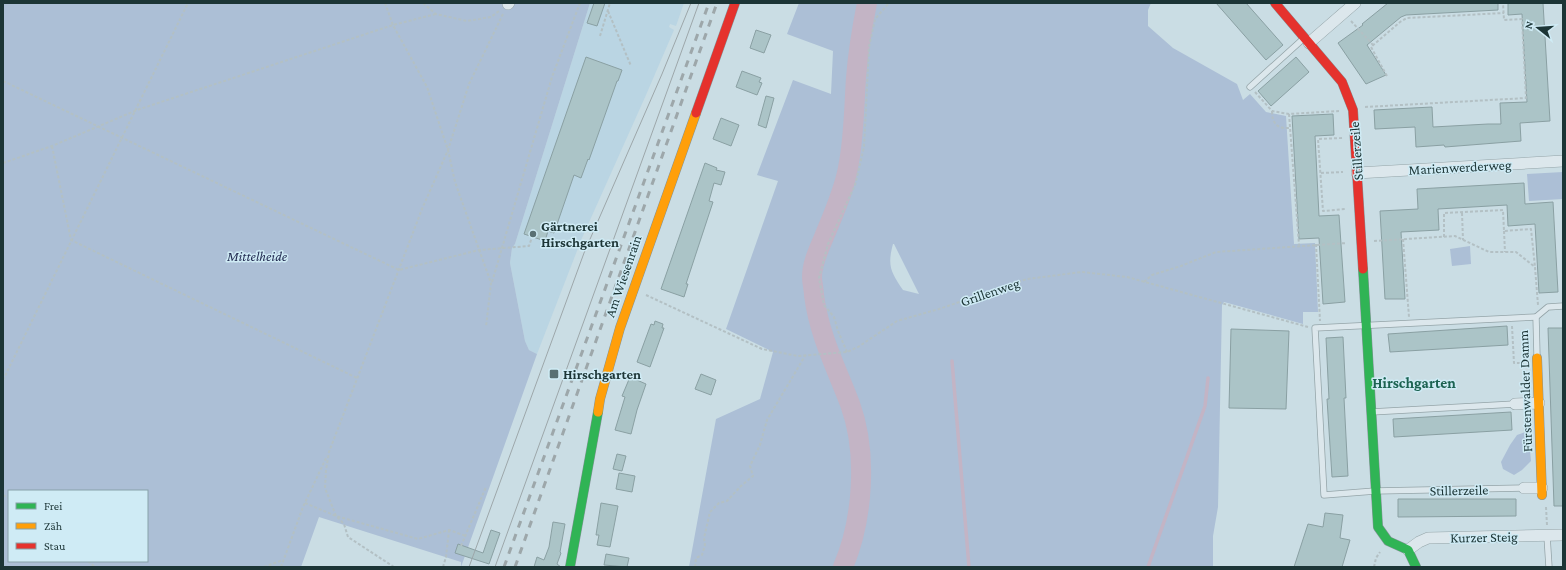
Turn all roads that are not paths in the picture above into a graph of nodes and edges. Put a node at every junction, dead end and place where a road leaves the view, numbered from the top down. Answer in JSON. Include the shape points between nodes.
{"nodes":[{"id":1,"x":735,"y":3,"type":"edge"},
{"id":2,"x":1275,"y":3,"type":"edge"},
{"id":3,"x":1355,"y":3,"type":"edge"},
{"id":4,"x":1307,"y":40,"type":"junction"},
{"id":5,"x":1250,"y":87,"type":"road end"},
{"id":6,"x":1563,"y":161,"type":"edge"},
{"id":7,"x":1358,"y":173,"type":"junction"},
{"id":8,"x":1563,"y":306,"type":"edge"},
{"id":9,"x":1538,"y":316,"type":"junction"},
{"id":10,"x":1365,"y":326,"type":"junction"},
{"id":11,"x":1537,"y":360,"type":"joint"},
{"id":12,"x":1539,"y":403,"type":"junction"},
{"id":13,"x":1515,"y":404,"type":"joint"},
{"id":14,"x":1371,"y":412,"type":"junction"},
{"id":15,"x":1524,"y":488,"type":"joint"},
{"id":16,"x":1375,"y":491,"type":"junction"},
{"id":17,"x":1542,"y":492,"type":"joint"},
{"id":18,"x":1563,"y":535,"type":"edge"},
{"id":19,"x":1547,"y":536,"type":"junction"},
{"id":20,"x":1408,"y":550,"type":"junction"},
{"id":21,"x":570,"y":567,"type":"edge"},
{"id":22,"x":1416,"y":567,"type":"edge"},
{"id":23,"x":1549,"y":567,"type":"edge"}],
"edges":[{"from":1,"to":21,"type":"street","name":"Am Wiesenrain","via":[[633,288],[600,399]]},
{"from":2,"to":4,"type":"street","name":"Stillerzeile"},
{"from":3,"to":4,"type":"street"},
{"from":4,"to":5,"type":"lane"},
{"from":4,"to":7,"type":"street","name":"Stillerzeile","via":[[1345,87],[1352,109]]},
{"from":6,"to":7,"type":"street","name":"Marienwerderweg"},
{"from":7,"to":10,"type":"street","name":"Stillerzeile"},
{"from":8,"to":9,"type":"lane","name":"Fürstenwalder Damm","via":[[1548,307]]},
{"from":9,"to":10,"type":"lane"},
{"from":9,"to":11,"type":"lane","name":"Fürstenwalder Damm"},
{"from":10,"to":14,"type":"street","name":"Stillerzeile"},
{"from":10,"to":16,"type":"lane","name":"Stillerzeile","via":[[1318,328],[1324,495]]},
{"from":11,"to":12,"type":"street","name":"Fürstenwalder Damm"},
{"from":12,"to":13,"type":"street"},
{"from":12,"to":17,"type":"street","name":"Fürstenwalder Damm"},
{"from":13,"to":14,"type":"lane"},
{"from":14,"to":16,"type":"street","name":"Stillerzeile"},
{"from":15,"to":16,"type":"lane","name":"Stillerzeile"},
{"from":15,"to":17,"type":"street","name":"Stillerzeile"},
{"from":16,"to":20,"type":"street","name":"Stillerzeile","via":[[1378,527],[1388,541]]},
{"from":18,"to":19,"type":"street","name":"Kurzer Steig"},
{"from":19,"to":20,"type":"street","name":"Kurzer Steig","via":[[1428,538]]},
{"from":19,"to":23,"type":"lane"},
{"from":20,"to":22,"type":"street"}]}
